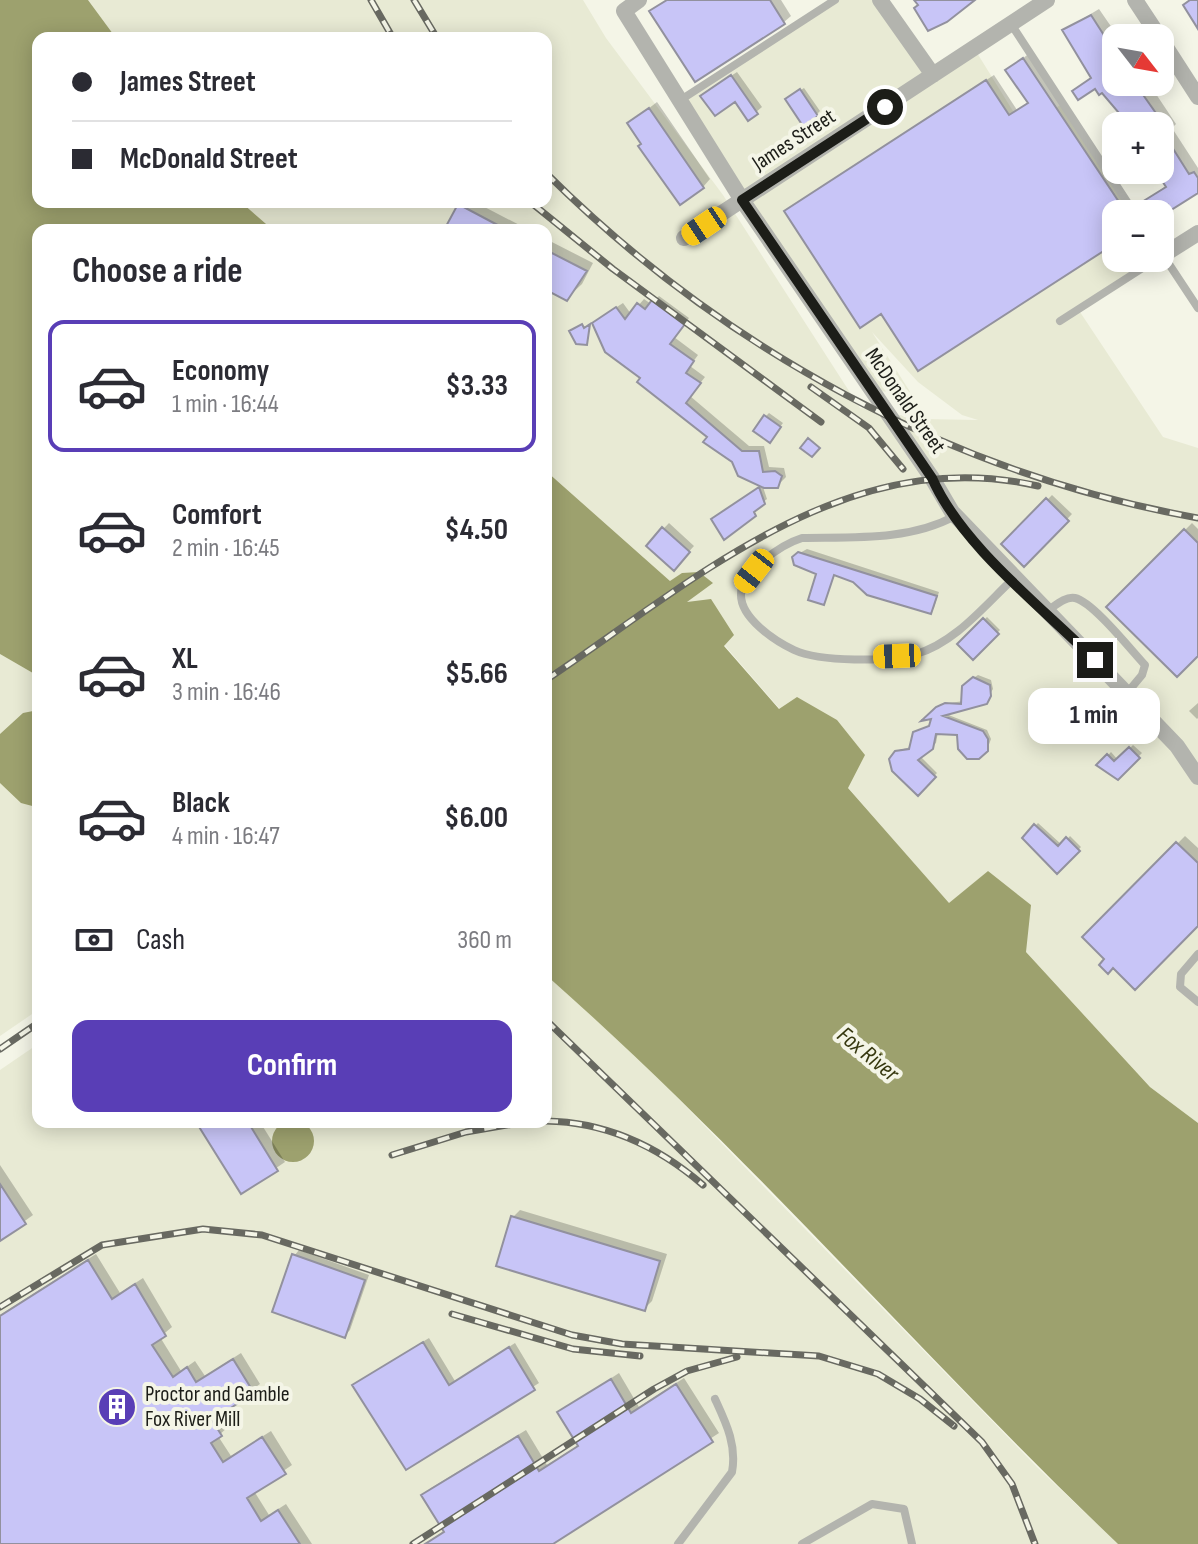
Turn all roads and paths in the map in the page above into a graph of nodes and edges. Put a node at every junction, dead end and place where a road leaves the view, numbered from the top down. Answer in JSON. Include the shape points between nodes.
{"nodes":[{"id":1,"x":639,"y":0,"type":"edge"},
{"id":2,"x":835,"y":0,"type":"edge"},
{"id":3,"x":880,"y":0,"type":"edge"},
{"id":4,"x":1047,"y":0,"type":"edge"},
{"id":5,"x":1135,"y":0,"type":"edge"},
{"id":6,"x":622,"y":6,"type":"edge"},
{"id":7,"x":1011,"y":24,"type":"junction"},
{"id":8,"x":1151,"y":24,"type":"edge"},
{"id":9,"x":1174,"y":60,"type":"edge"},
{"id":10,"x":933,"y":75,"type":"junction"},
{"id":11,"x":1198,"y":97,"type":"edge"},
{"id":12,"x":678,"y":102,"type":"junction"},
{"id":13,"x":742,"y":200,"type":"junction"},
{"id":14,"x":1126,"y":200,"type":"edge"},
{"id":15,"x":1198,"y":233,"type":"edge"},
{"id":16,"x":684,"y":238,"type":"dead end"},
{"id":17,"x":1174,"y":248,"type":"edge"},
{"id":18,"x":1136,"y":272,"type":"edge"},
{"id":19,"x":1170,"y":272,"type":"edge"},
{"id":20,"x":1198,"y":308,"type":"edge"},
{"id":21,"x":1060,"y":321,"type":"dead end"},
{"id":22,"x":955,"y":516,"type":"junction"},
{"id":23,"x":1013,"y":579,"type":"junction"},
{"id":24,"x":1046,"y":612,"type":"junction"},
{"id":25,"x":1127,"y":693,"type":"junction"},
{"id":26,"x":1198,"y":777,"type":"edge"},
{"id":27,"x":1198,"y":954,"type":"edge"},
{"id":28,"x":1198,"y":1002,"type":"edge"},
{"id":29,"x":715,"y":1399,"type":"dead end"},
{"id":30,"x":678,"y":1544,"type":"edge"},
{"id":31,"x":802,"y":1544,"type":"edge"},
{"id":32,"x":912,"y":1544,"type":"edge"}],
"edges":[{"from":1,"to":6,"type":"street"},
{"from":2,"to":12,"type":"lane"},
{"from":3,"to":10,"type":"street"},
{"from":4,"to":7,"type":"street","name":"James Street"},
{"from":5,"to":8,"type":"street"},
{"from":6,"to":12,"type":"street","name":"McDonald Street"},
{"from":7,"to":10,"type":"street","name":"James Street"},
{"from":7,"to":14,"type":"lane"},
{"from":9,"to":11,"type":"street"},
{"from":10,"to":13,"type":"street","name":"James Street"},
{"from":12,"to":13,"type":"street","name":"McDonald Street"},
{"from":13,"to":16,"type":"street","name":"James Street"},
{"from":13,"to":22,"type":"street","name":"McDonald Street"},
{"from":15,"to":17,"type":"street"},
{"from":18,"to":21,"type":"lane"},
{"from":19,"to":20,"type":"lane"},
{"from":22,"to":23,"type":"street","name":"McDonald Street"},
{"from":22,"to":23,"type":"lane","via":[[902,534],[788,542],[743,584],[744,606],[764,630],[795,651],[844,658],[915,654],[948,638]]},
{"from":23,"to":24,"type":"street","name":"McDonald Street"},
{"from":24,"to":25,"type":"street","name":"McDonald Street"},
{"from":24,"to":25,"type":"lane","via":[[1067,598],[1089,607],[1145,665]]},
{"from":25,"to":26,"type":"street","name":"McDonald Street"},
{"from":27,"to":28,"type":"lane","via":[[1181,974],[1180,987]]},
{"from":29,"to":30,"type":"lane","via":[[730,1434],[732,1472]]},
{"from":31,"to":32,"type":"lane","via":[[872,1504],[904,1509]]}]}
